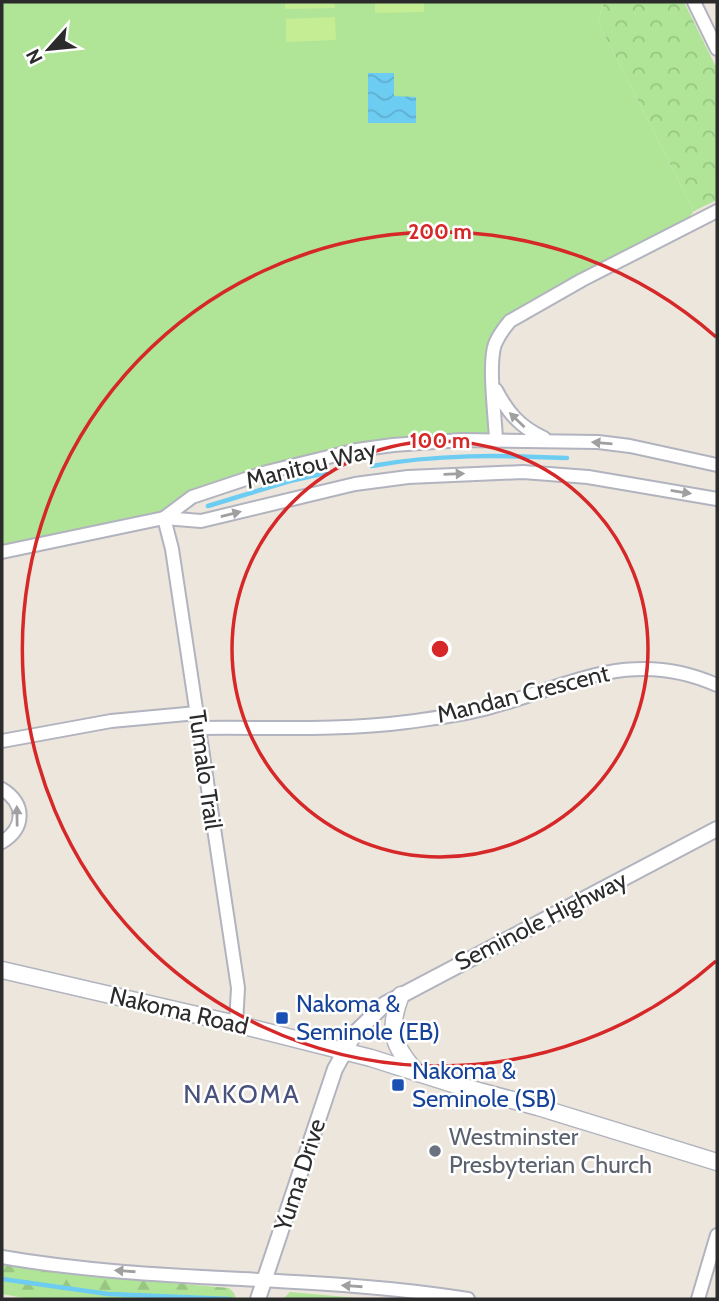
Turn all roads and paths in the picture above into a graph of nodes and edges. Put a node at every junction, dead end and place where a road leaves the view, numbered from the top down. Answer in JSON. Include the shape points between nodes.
{"nodes":[{"id":1,"x":694,"y":2,"type":"edge"},
{"id":2,"x":717,"y":49,"type":"edge"},
{"id":3,"x":717,"y":211,"type":"edge"},
{"id":4,"x":494,"y":387,"type":"junction"},
{"id":5,"x":496,"y":439,"type":"junction"},
{"id":6,"x":550,"y":441,"type":"junction"},
{"id":7,"x":717,"y":465,"type":"edge"},
{"id":8,"x":717,"y":499,"type":"edge"},
{"id":9,"x":164,"y":518,"type":"junction"},
{"id":10,"x":2,"y":552,"type":"edge"},
{"id":11,"x":717,"y":685,"type":"edge"},
{"id":12,"x":197,"y":713,"type":"junction"},
{"id":13,"x":200,"y":727,"type":"junction"},
{"id":14,"x":2,"y":741,"type":"edge"},
{"id":15,"x":2,"y":789,"type":"edge"},
{"id":16,"x":717,"y":829,"type":"edge"},
{"id":17,"x":2,"y":842,"type":"edge"},
{"id":18,"x":2,"y":970,"type":"edge"},
{"id":19,"x":401,"y":995,"type":"junction"},
{"id":20,"x":236,"y":1024,"type":"junction"},
{"id":21,"x":343,"y":1051,"type":"junction"},
{"id":22,"x":417,"y":1073,"type":"junction"},
{"id":23,"x":717,"y":1162,"type":"edge"},
{"id":24,"x":717,"y":1235,"type":"edge"},
{"id":25,"x":2,"y":1257,"type":"edge"},
{"id":26,"x":264,"y":1280,"type":"junction"},
{"id":27,"x":258,"y":1299,"type":"edge"},
{"id":28,"x":468,"y":1299,"type":"edge"},
{"id":29,"x":698,"y":1299,"type":"edge"}],
"edges":[{"from":1,"to":2,"type":"street"},
{"from":3,"to":4,"type":"street","via":[[510,321],[494,346]]},
{"from":4,"to":5,"type":"street"},
{"from":6,"to":4,"type":"street","one_way":true,"via":[[514,419]]},
{"from":5,"to":6,"type":"street","name":"Manitou Way"},
{"from":5,"to":9,"type":"street","name":"Manitou Way","via":[[356,450],[192,497]]},
{"from":7,"to":6,"type":"street","name":"Manitou Way","one_way":true,"via":[[630,446]]},
{"from":9,"to":8,"type":"street","name":"Manitou Way","one_way":true,"via":[[201,521],[355,484],[408,477],[523,472],[588,477]]},
{"from":9,"to":10,"type":"street","name":"Manitou Way"},
{"from":9,"to":12,"type":"street","name":"Tumalo Trail","via":[[173,549]]},
{"from":11,"to":13,"type":"street","name":"Mandan Crescent","via":[[684,673],[627,668],[487,709],[406,722],[320,729]]},
{"from":12,"to":13,"type":"street","name":"Tumalo Trail"},
{"from":12,"to":14,"type":"street","via":[[111,721]]},
{"from":13,"to":20,"type":"street","name":"Tumalo Trail","via":[[238,988]]},
{"from":17,"to":15,"type":"street","one_way":true,"via":[[16,830],[20,815],[12,797]]},
{"from":16,"to":19,"type":"street","name":"Seminole Highway"},
{"from":18,"to":20,"type":"main road","name":"Nakoma Road"},
{"from":19,"to":21,"type":"street","name":"Seminole Highway","via":[[373,1013]]},
{"from":19,"to":22,"type":"main road","via":[[393,1030],[404,1058]]},
{"from":20,"to":21,"type":"main road","name":"Nakoma Road"},
{"from":21,"to":22,"type":"main road","name":"Nakoma Road"},
{"from":21,"to":26,"type":"street","name":"Yuma Drive"},
{"from":22,"to":23,"type":"main road","name":"Nakoma Road"},
{"from":24,"to":29,"type":"street"},
{"from":26,"to":25,"type":"street","one_way":true,"via":[[110,1270]]},
{"from":26,"to":27,"type":"street","name":"Yuma Drive"},
{"from":28,"to":26,"type":"street","one_way":true,"via":[[389,1288]]}]}
